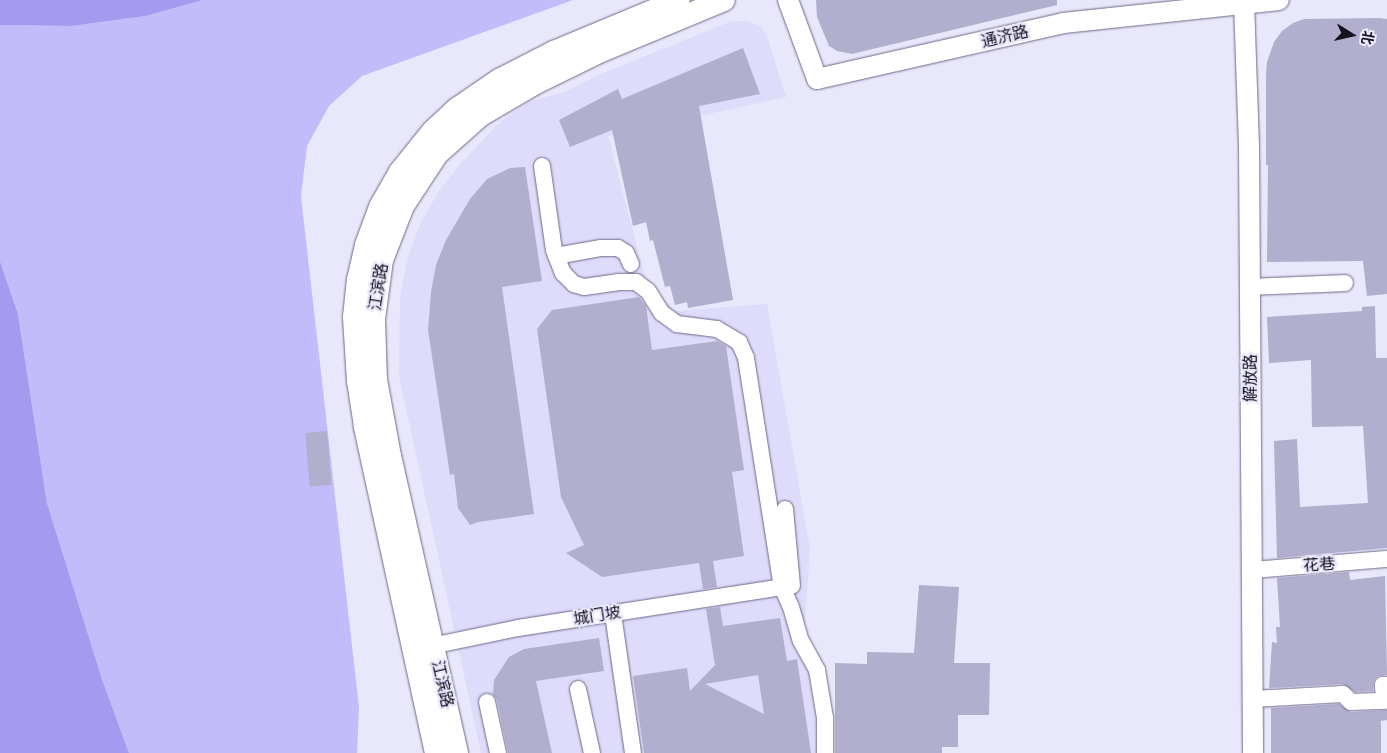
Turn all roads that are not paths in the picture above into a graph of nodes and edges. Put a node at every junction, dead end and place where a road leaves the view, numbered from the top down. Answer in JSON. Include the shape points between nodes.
{"nodes":[{"id":1,"x":680,"y":0,"type":"edge"},
{"id":2,"x":724,"y":0,"type":"edge"},
{"id":3,"x":788,"y":0,"type":"edge"},
{"id":4,"x":1279,"y":0,"type":"edge"},
{"id":5,"x":1244,"y":3,"type":"junction"},
{"id":6,"x":542,"y":166,"type":"dead end"},
{"id":7,"x":556,"y":256,"type":"junction"},
{"id":8,"x":631,"y":264,"type":"dead end"},
{"id":9,"x":1345,"y":283,"type":"dead end"},
{"id":10,"x":1250,"y":287,"type":"junction"},
{"id":11,"x":785,"y":509,"type":"dead end"},
{"id":12,"x":1387,"y":559,"type":"edge"},
{"id":13,"x":1252,"y":570,"type":"junction"},
{"id":14,"x":787,"y":586,"type":"junction"},
{"id":15,"x":614,"y":614,"type":"junction"},
{"id":16,"x":423,"y":648,"type":"junction"},
{"id":17,"x":1387,"y":685,"type":"edge"},
{"id":18,"x":578,"y":689,"type":"dead end"},
{"id":19,"x":1253,"y":698,"type":"junction"},
{"id":20,"x":487,"y":702,"type":"dead end"},
{"id":21,"x":631,"y":750,"type":"edge"},
{"id":22,"x":436,"y":753,"type":"edge"},
{"id":23,"x":457,"y":753,"type":"edge"},
{"id":24,"x":498,"y":753,"type":"edge"},
{"id":25,"x":592,"y":753,"type":"edge"},
{"id":26,"x":825,"y":753,"type":"edge"},
{"id":27,"x":1253,"y":753,"type":"edge"}],
"edges":[{"from":1,"to":16,"type":"main road","name":"江滨路","via":[[554,52],[499,80],[458,108],[413,154],[380,207],[358,280],[355,350],[365,426]]},
{"from":2,"to":16,"type":"main road","name":"江滨路","via":[[601,51],[481,115],[437,154],[403,206],[382,260],[374,319],[376,380]]},
{"from":3,"to":5,"type":"street","name":"通济路","via":[[817,79],[1064,23]]},
{"from":4,"to":5,"type":"street","name":"通济路"},
{"from":5,"to":10,"type":"street","name":"解放路"},
{"from":6,"to":7,"type":"street"},
{"from":7,"to":8,"type":"street","via":[[618,248],[626,253]]},
{"from":7,"to":14,"type":"street","via":[[574,284],[584,288],[636,282],[677,324],[718,329],[739,342],[746,358]]},
{"from":9,"to":10,"type":"street"},
{"from":10,"to":13,"type":"street","name":"解放路"},
{"from":11,"to":14,"type":"street"},
{"from":12,"to":13,"type":"street","name":"花巷"},
{"from":13,"to":19,"type":"street","name":"解放路"},
{"from":14,"to":15,"type":"street","name":"城门坡"},
{"from":14,"to":26,"type":"street","via":[[801,641],[817,670],[825,718]]},
{"from":15,"to":16,"type":"street","name":"城门坡","via":[[518,628]]},
{"from":15,"to":21,"type":"street"},
{"from":16,"to":22,"type":"main road","name":"江滨路"},
{"from":16,"to":23,"type":"main road","name":"江滨路"},
{"from":17,"to":19,"type":"street","via":[[1383,685],[1384,701],[1351,702],[1343,694]]},
{"from":18,"to":25,"type":"street"},
{"from":19,"to":27,"type":"street","name":"解放路"},
{"from":20,"to":24,"type":"street"}]}
